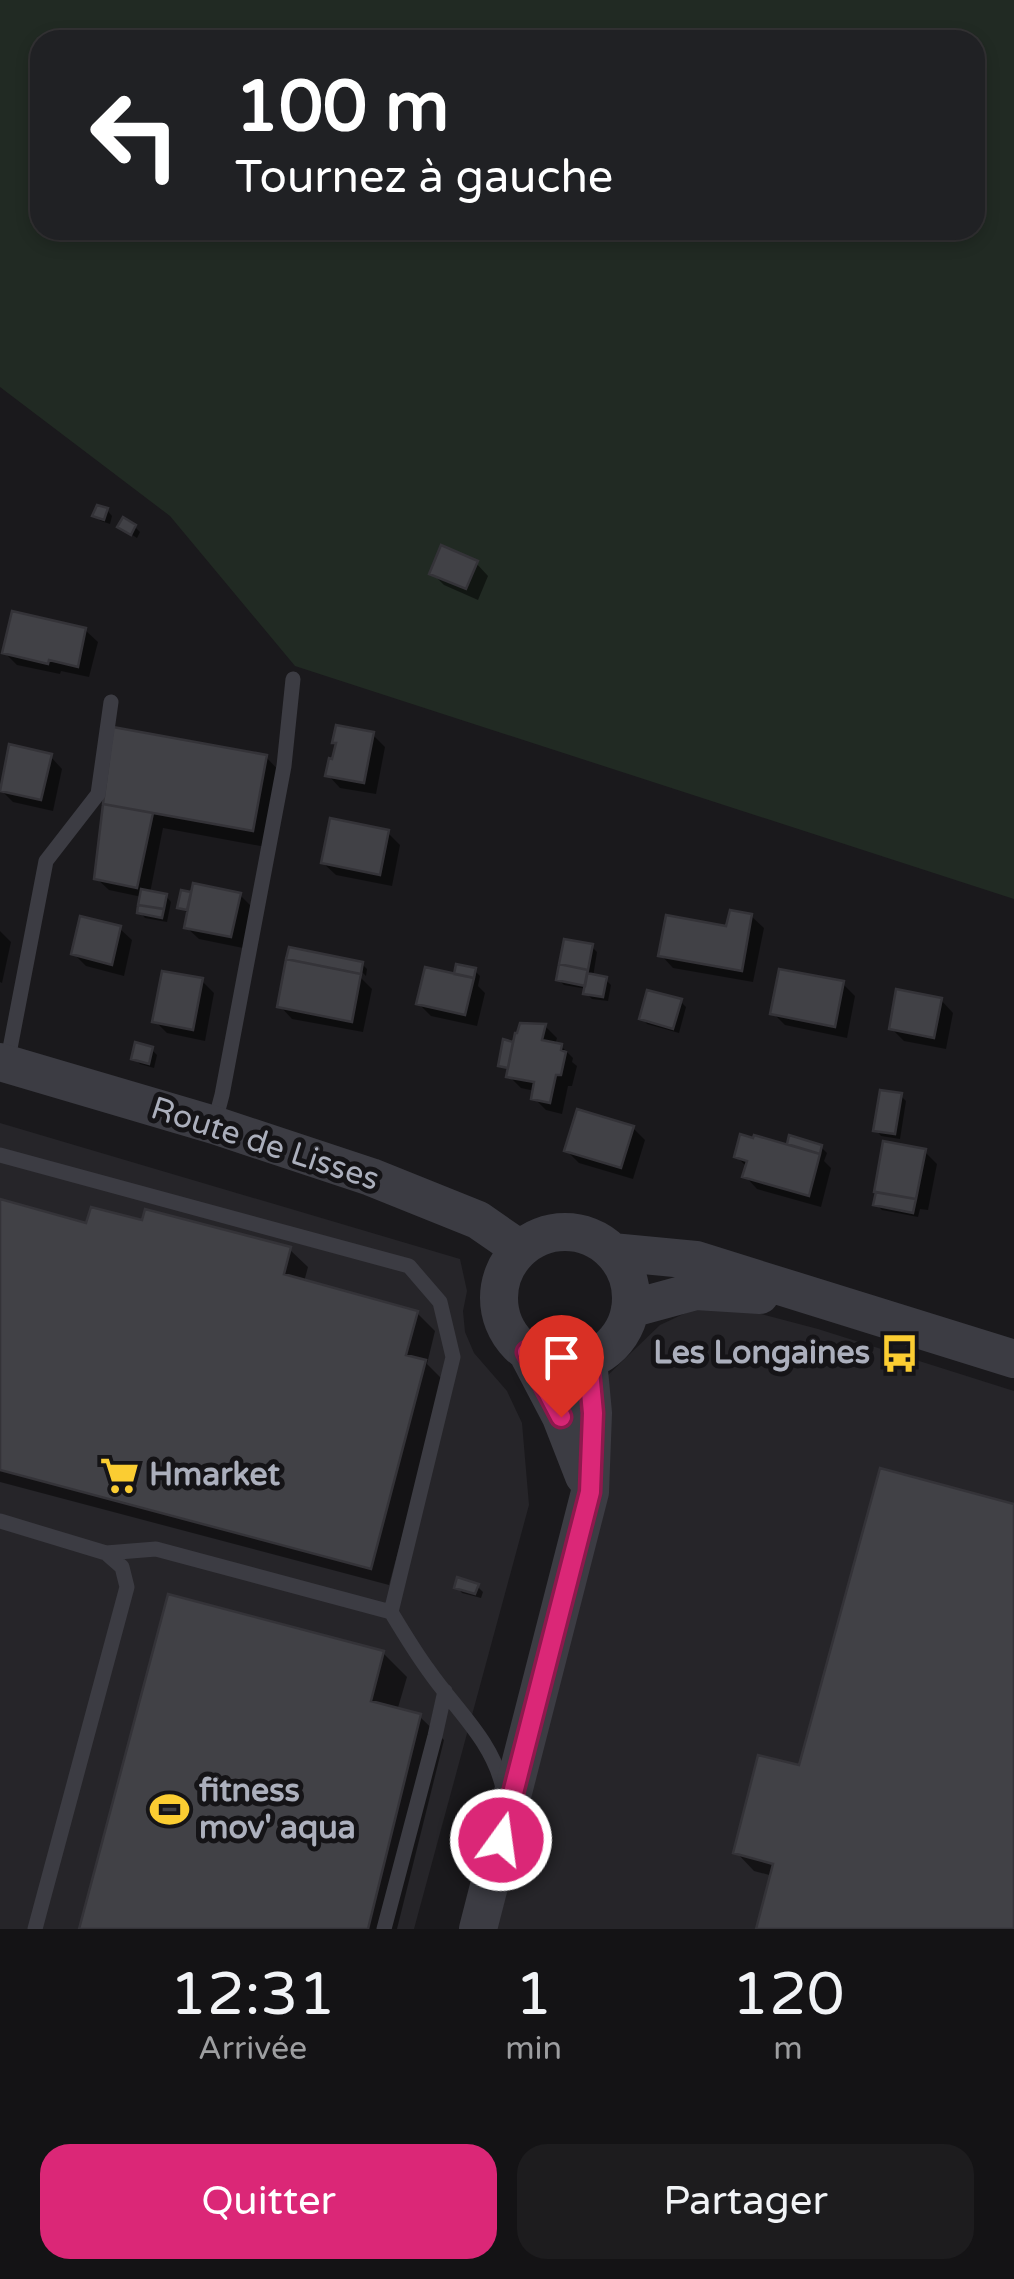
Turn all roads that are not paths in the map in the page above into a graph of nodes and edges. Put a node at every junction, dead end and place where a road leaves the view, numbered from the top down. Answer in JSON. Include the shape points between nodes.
{"nodes":[{"id":1,"x":293,"y":679,"type":"dead end"},
{"id":2,"x":110,"y":702,"type":"dead end"},
{"id":3,"x":3,"y":1063,"type":"edge"},
{"id":4,"x":214,"y":1124,"type":"junction"},
{"id":5,"x":0,"y":1156,"type":"edge"},
{"id":6,"x":520,"y":1249,"type":"junction"},
{"id":7,"x":612,"y":1252,"type":"junction"},
{"id":8,"x":825,"y":1299,"type":"junction"},
{"id":9,"x":630,"y":1309,"type":"junction"},
{"id":10,"x":527,"y":1352,"type":"junction"},
{"id":11,"x":1014,"y":1359,"type":"edge"},
{"id":12,"x":588,"y":1360,"type":"junction"},
{"id":13,"x":590,"y":1492,"type":"junction"},
{"id":14,"x":0,"y":1521,"type":"edge"},
{"id":15,"x":106,"y":1552,"type":"junction"},
{"id":16,"x":391,"y":1612,"type":"junction"},
{"id":17,"x":445,"y":1690,"type":"junction"},
{"id":18,"x":508,"y":1811,"type":"junction"},
{"id":19,"x":35,"y":1929,"type":"edge"},
{"id":20,"x":384,"y":1929,"type":"edge"},
{"id":21,"x":478,"y":1929,"type":"edge"}],
"edges":[{"from":1,"to":4,"type":"lane","via":[[284,766]]},
{"from":2,"to":3,"type":"lane","via":[[98,794],[46,862]]},
{"from":3,"to":4,"type":"street","name":"Route de Lisses"},
{"from":4,"to":6,"type":"street","name":"Route de Lisses","via":[[478,1220]]},
{"from":5,"to":16,"type":"lane","via":[[409,1266],[440,1302],[453,1357]]},
{"from":6,"to":7,"type":"street","via":[[556,1232],[577,1233]]},
{"from":6,"to":10,"type":"street","via":[[499,1289],[500,1312]]},
{"from":7,"to":8,"type":"street","via":[[696,1260]]},
{"from":7,"to":9,"type":"street","via":[[630,1288]]},
{"from":8,"to":9,"type":"street","via":[[696,1291]]},
{"from":8,"to":11,"type":"street"},
{"from":9,"to":12,"type":"street","via":[[608,1348]]},
{"from":10,"to":12,"type":"street","via":[[546,1362]]},
{"from":10,"to":13,"type":"street"},
{"from":12,"to":13,"type":"street"},
{"from":13,"to":18,"type":"street"},
{"from":14,"to":15,"type":"lane"},
{"from":15,"to":16,"type":"lane","via":[[156,1549]]},
{"from":15,"to":19,"type":"lane","via":[[122,1567],[128,1587]]},
{"from":16,"to":17,"type":"lane"},
{"from":17,"to":18,"type":"lane","via":[[499,1768]]},
{"from":17,"to":20,"type":"lane"},
{"from":18,"to":21,"type":"street"}]}
